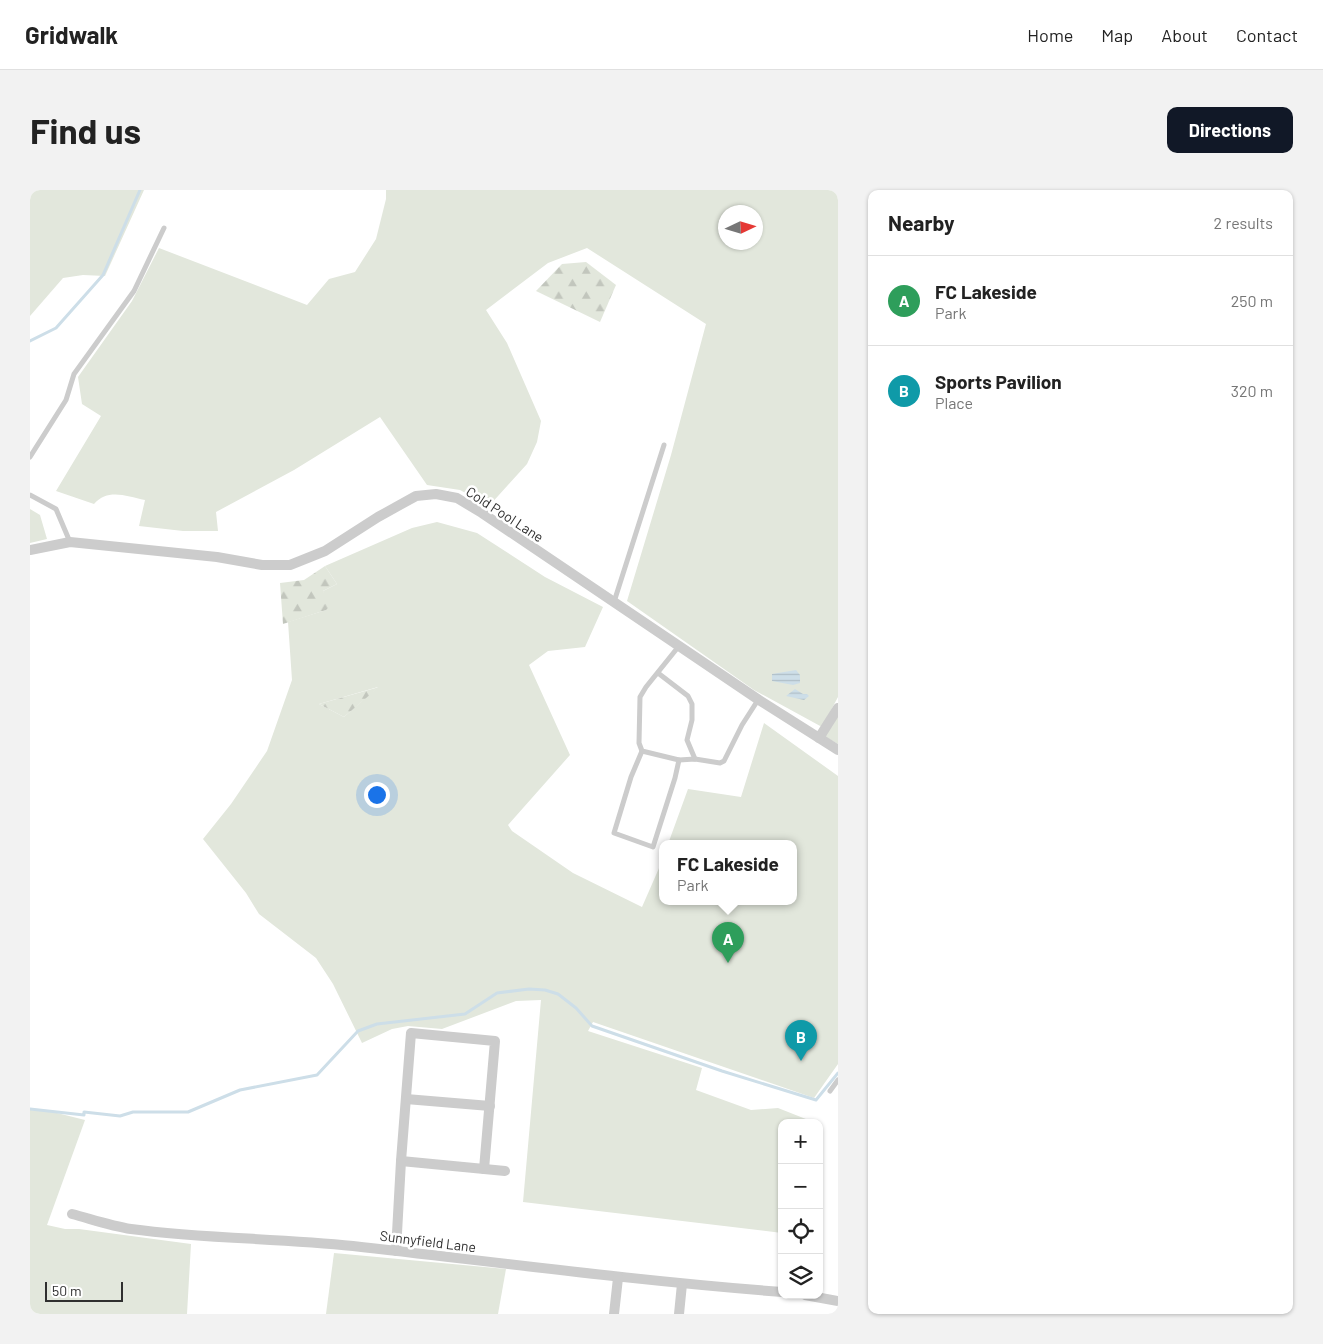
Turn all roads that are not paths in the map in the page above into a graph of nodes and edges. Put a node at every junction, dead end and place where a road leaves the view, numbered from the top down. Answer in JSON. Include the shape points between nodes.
{"nodes":[{"id":1,"x":164,"y":228,"type":"dead end"},
{"id":2,"x":664,"y":445,"type":"dead end"},
{"id":3,"x":30,"y":457,"type":"edge"},
{"id":4,"x":30,"y":495,"type":"edge"},
{"id":5,"x":70,"y":542,"type":"junction"},
{"id":6,"x":30,"y":550,"type":"edge"},
{"id":7,"x":613,"y":602,"type":"junction"},
{"id":8,"x":679,"y":646,"type":"junction"},
{"id":9,"x":658,"y":673,"type":"junction"},
{"id":10,"x":759,"y":700,"type":"junction"},
{"id":11,"x":838,"y":708,"type":"edge"},
{"id":12,"x":819,"y":738,"type":"junction"},
{"id":13,"x":838,"y":750,"type":"edge"},
{"id":14,"x":642,"y":751,"type":"junction"},
{"id":15,"x":695,"y":759,"type":"junction"},
{"id":16,"x":679,"y":760,"type":"junction"},
{"id":17,"x":838,"y":1080,"type":"edge"},
{"id":18,"x":830,"y":1091,"type":"dead end"},
{"id":19,"x":406,"y":1099,"type":"junction"},
{"id":20,"x":490,"y":1106,"type":"junction"},
{"id":21,"x":401,"y":1161,"type":"junction"},
{"id":22,"x":484,"y":1169,"type":"junction"},
{"id":23,"x":505,"y":1171,"type":"dead end"},
{"id":24,"x":72,"y":1214,"type":"dead end"},
{"id":25,"x":396,"y":1251,"type":"junction"},
{"id":26,"x":618,"y":1278,"type":"junction"},
{"id":27,"x":682,"y":1284,"type":"junction"},
{"id":28,"x":778,"y":1292,"type":"edge"},
{"id":29,"x":823,"y":1298,"type":"edge"},
{"id":30,"x":838,"y":1301,"type":"edge"},
{"id":31,"x":614,"y":1314,"type":"edge"},
{"id":32,"x":679,"y":1314,"type":"edge"}],
"edges":[{"from":1,"to":3,"type":"lane","via":[[134,291],[74,374],[66,400]]},
{"from":2,"to":7,"type":"lane"},
{"from":4,"to":5,"type":"lane","via":[[56,509]]},
{"from":5,"to":6,"type":"street","name":"Cold Pool Lane"},
{"from":5,"to":7,"type":"street","name":"Cold Pool Lane","via":[[217,557],[262,566],[290,565],[325,551],[416,496],[436,494],[457,498],[482,513]]},
{"from":7,"to":8,"type":"street","name":"Cold Pool Lane"},
{"from":8,"to":9,"type":"lane"},
{"from":8,"to":10,"type":"street","name":"Cold Pool Lane"},
{"from":9,"to":14,"type":"lane","via":[[640,697],[639,743]]},
{"from":9,"to":15,"type":"lane","via":[[688,696],[692,704],[687,740]]},
{"from":10,"to":12,"type":"street","name":"Cold Pool Lane"},
{"from":10,"to":15,"type":"lane","via":[[724,761]]},
{"from":11,"to":12,"type":"street"},
{"from":12,"to":13,"type":"street","name":"Cold Pool Lane"},
{"from":14,"to":16,"type":"lane"},
{"from":14,"to":16,"type":"lane","via":[[614,833],[653,847]]},
{"from":15,"to":16,"type":"lane"},
{"from":17,"to":18,"type":"lane"},
{"from":19,"to":20,"type":"street"},
{"from":19,"to":20,"type":"street","via":[[411,1033],[495,1041]]},
{"from":19,"to":21,"type":"street"},
{"from":20,"to":22,"type":"street"},
{"from":21,"to":22,"type":"street"},
{"from":21,"to":25,"type":"street"},
{"from":22,"to":23,"type":"street"},
{"from":24,"to":25,"type":"street","name":"Sunnyfield Lane","via":[[129,1229]]},
{"from":25,"to":26,"type":"street","name":"Sunnyfield Lane"},
{"from":26,"to":27,"type":"street","name":"Sunnyfield Lane"},
{"from":26,"to":31,"type":"street"},
{"from":27,"to":28,"type":"street","name":"Sunnyfield Lane"},
{"from":27,"to":32,"type":"street"},
{"from":29,"to":30,"type":"street"}]}
